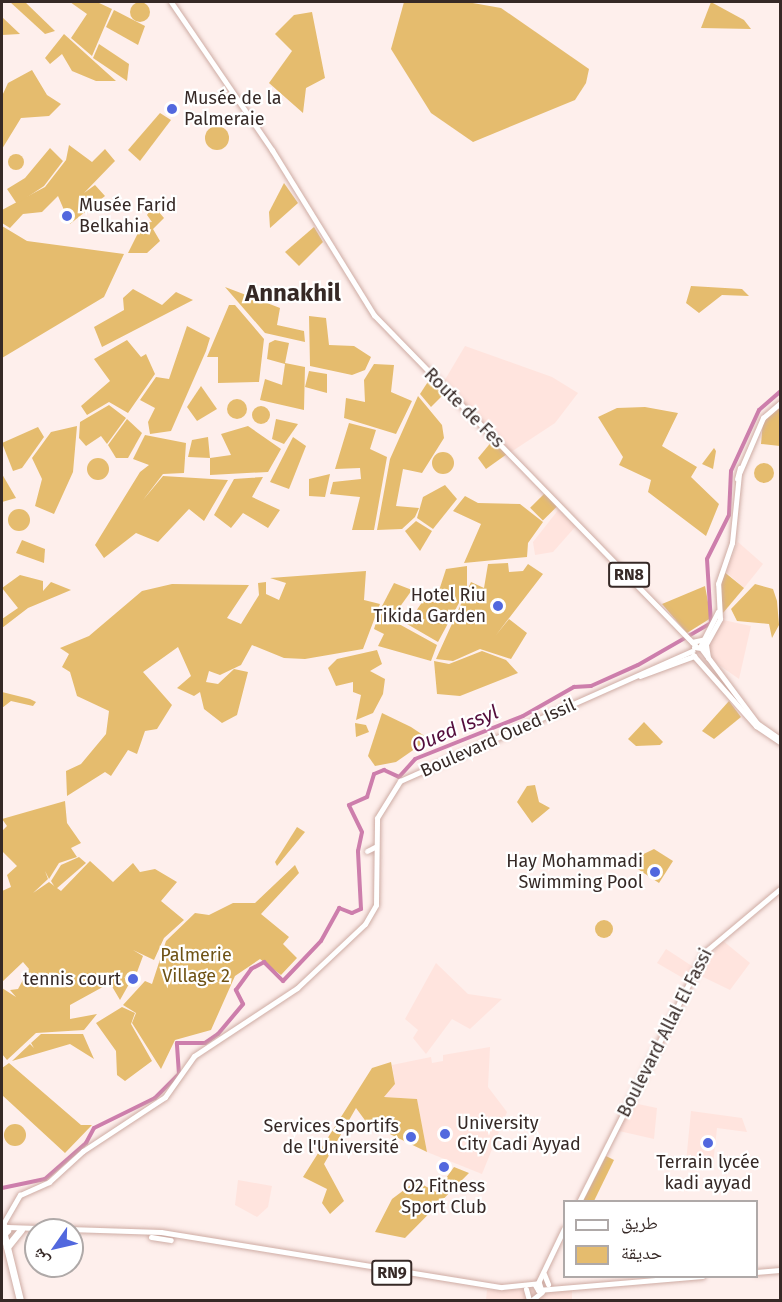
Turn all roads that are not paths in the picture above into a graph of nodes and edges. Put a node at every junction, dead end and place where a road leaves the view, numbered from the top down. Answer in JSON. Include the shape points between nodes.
{"nodes":[{"id":1,"x":171,"y":2,"type":"edge"},
{"id":2,"x":210,"y":62,"type":"junction"},
{"id":3,"x":218,"y":66,"type":"dead end"},
{"id":4,"x":780,"y":403,"type":"edge"},
{"id":5,"x":750,"y":455,"type":"junction"},
{"id":6,"x":685,"y":638,"type":"junction"},
{"id":7,"x":697,"y":650,"type":"junction"},
{"id":8,"x":707,"y":663,"type":"junction"},
{"id":9,"x":780,"y":740,"type":"edge"},
{"id":10,"x":375,"y":847,"type":"junction"},
{"id":11,"x":367,"y":851,"type":"dead end"},
{"id":12,"x":376,"y":876,"type":"junction"},
{"id":13,"x":769,"y":888,"type":"dead end"},
{"id":14,"x":780,"y":891,"type":"edge"},
{"id":15,"x":770,"y":897,"type":"junction"},
{"id":16,"x":653,"y":1040,"type":"dead end"},
{"id":17,"x":657,"y":1047,"type":"junction"},
{"id":18,"x":582,"y":1200,"type":"edge"},
{"id":19,"x":582,"y":1200,"type":"edge"},
{"id":20,"x":21,"y":1229,"type":"junction"},
{"id":21,"x":4,"y":1231,"type":"edge"},
{"id":22,"x":563,"y":1232,"type":"edge"},
{"id":23,"x":563,"y":1236,"type":"edge"},
{"id":24,"x":263,"y":1253,"type":"junction"},
{"id":25,"x":780,"y":1269,"type":"edge"},
{"id":26,"x":760,"y":1271,"type":"edge"},
{"id":27,"x":544,"y":1274,"type":"joint"},
{"id":28,"x":639,"y":1278,"type":"edge"},
{"id":29,"x":673,"y":1278,"type":"edge"},
{"id":30,"x":763,"y":1279,"type":"dead end"},
{"id":31,"x":541,"y":1287,"type":"junction"},
{"id":32,"x":526,"y":1289,"type":"junction"},
{"id":33,"x":20,"y":1300,"type":"edge"},
{"id":34,"x":530,"y":1300,"type":"edge"}],
"edges":[{"from":1,"to":2,"type":"main road","number":"RN8"},
{"from":2,"to":3,"type":"main road"},
{"from":2,"to":6,"type":"main road","name":"Route de Fes","number":"RN8","via":[[377,318]]},
{"from":4,"to":5,"type":"main road","via":[[763,418]]},
{"from":5,"to":7,"type":"main road","via":[[736,479],[730,542],[716,583],[716,620]]},
{"from":5,"to":7,"type":"main road","via":[[739,476],[732,543],[718,584],[719,623]]},
{"from":6,"to":7,"type":"main road","name":"Route de Fes","number":"RN8"},
{"from":6,"to":7,"type":"main road"},
{"from":6,"to":7,"type":"main road"},
{"from":7,"to":8,"type":"main road","number":"RN8"},
{"from":7,"to":8,"type":"main road"},
{"from":7,"to":8,"type":"main road"},
{"from":7,"to":10,"type":"main road","name":"Boulevard Oued Issil","via":[[406,777],[383,803]]},
{"from":7,"to":12,"type":"main road","name":"Boulevard Oued Issil","via":[[407,780],[381,816]]},
{"from":8,"to":9,"type":"main road","number":"RN8","via":[[756,726]]},
{"from":10,"to":11,"type":"main road"},
{"from":10,"to":12,"type":"main road","name":"Boulevard Oued Issil"},
{"from":12,"to":21,"type":"main road","name":"Boulevard Oued Issil","via":[[371,917],[318,970],[197,1053],[165,1096],[83,1151],[46,1184],[20,1195]]},
{"from":13,"to":15,"type":"main road"},
{"from":14,"to":15,"type":"main road","name":"Boulevard Allal El Fassi"},
{"from":14,"to":18,"type":"main road","name":"Boulevard Allal El Fassi","via":[[708,952]]},
{"from":15,"to":17,"type":"main road","name":"Boulevard Allal El Fassi","via":[[709,946]]},
{"from":16,"to":17,"type":"main road"},
{"from":17,"to":19,"type":"main road","name":"Boulevard Allal El Fassi"},
{"from":20,"to":21,"type":"main road","number":"RN9"},
{"from":20,"to":21,"type":"main road"},
{"from":20,"to":21,"type":"highway","via":[[9,1238]]},
{"from":20,"to":24,"type":"main road","number":"RN9","via":[[80,1228]]},
{"from":21,"to":33,"type":"highway"},
{"from":22,"to":31,"type":"main road"},
{"from":23,"to":27,"type":"main road"},
{"from":24,"to":31,"type":"main road","number":"RN9","via":[[502,1287]]},
{"from":24,"to":32,"type":"main road","number":"RN9"},
{"from":25,"to":26,"type":"main road"},
{"from":26,"to":30,"type":"main road"},
{"from":27,"to":31,"type":"main road"},
{"from":28,"to":31,"type":"main road","number":"RN9"},
{"from":29,"to":31,"type":"main road","number":"RN9"},
{"from":31,"to":32,"type":"main road","number":"RN9"},
{"from":31,"to":34,"type":"main road"},
{"from":31,"to":34,"type":"main road"},
{"from":32,"to":34,"type":"main road"}]}
